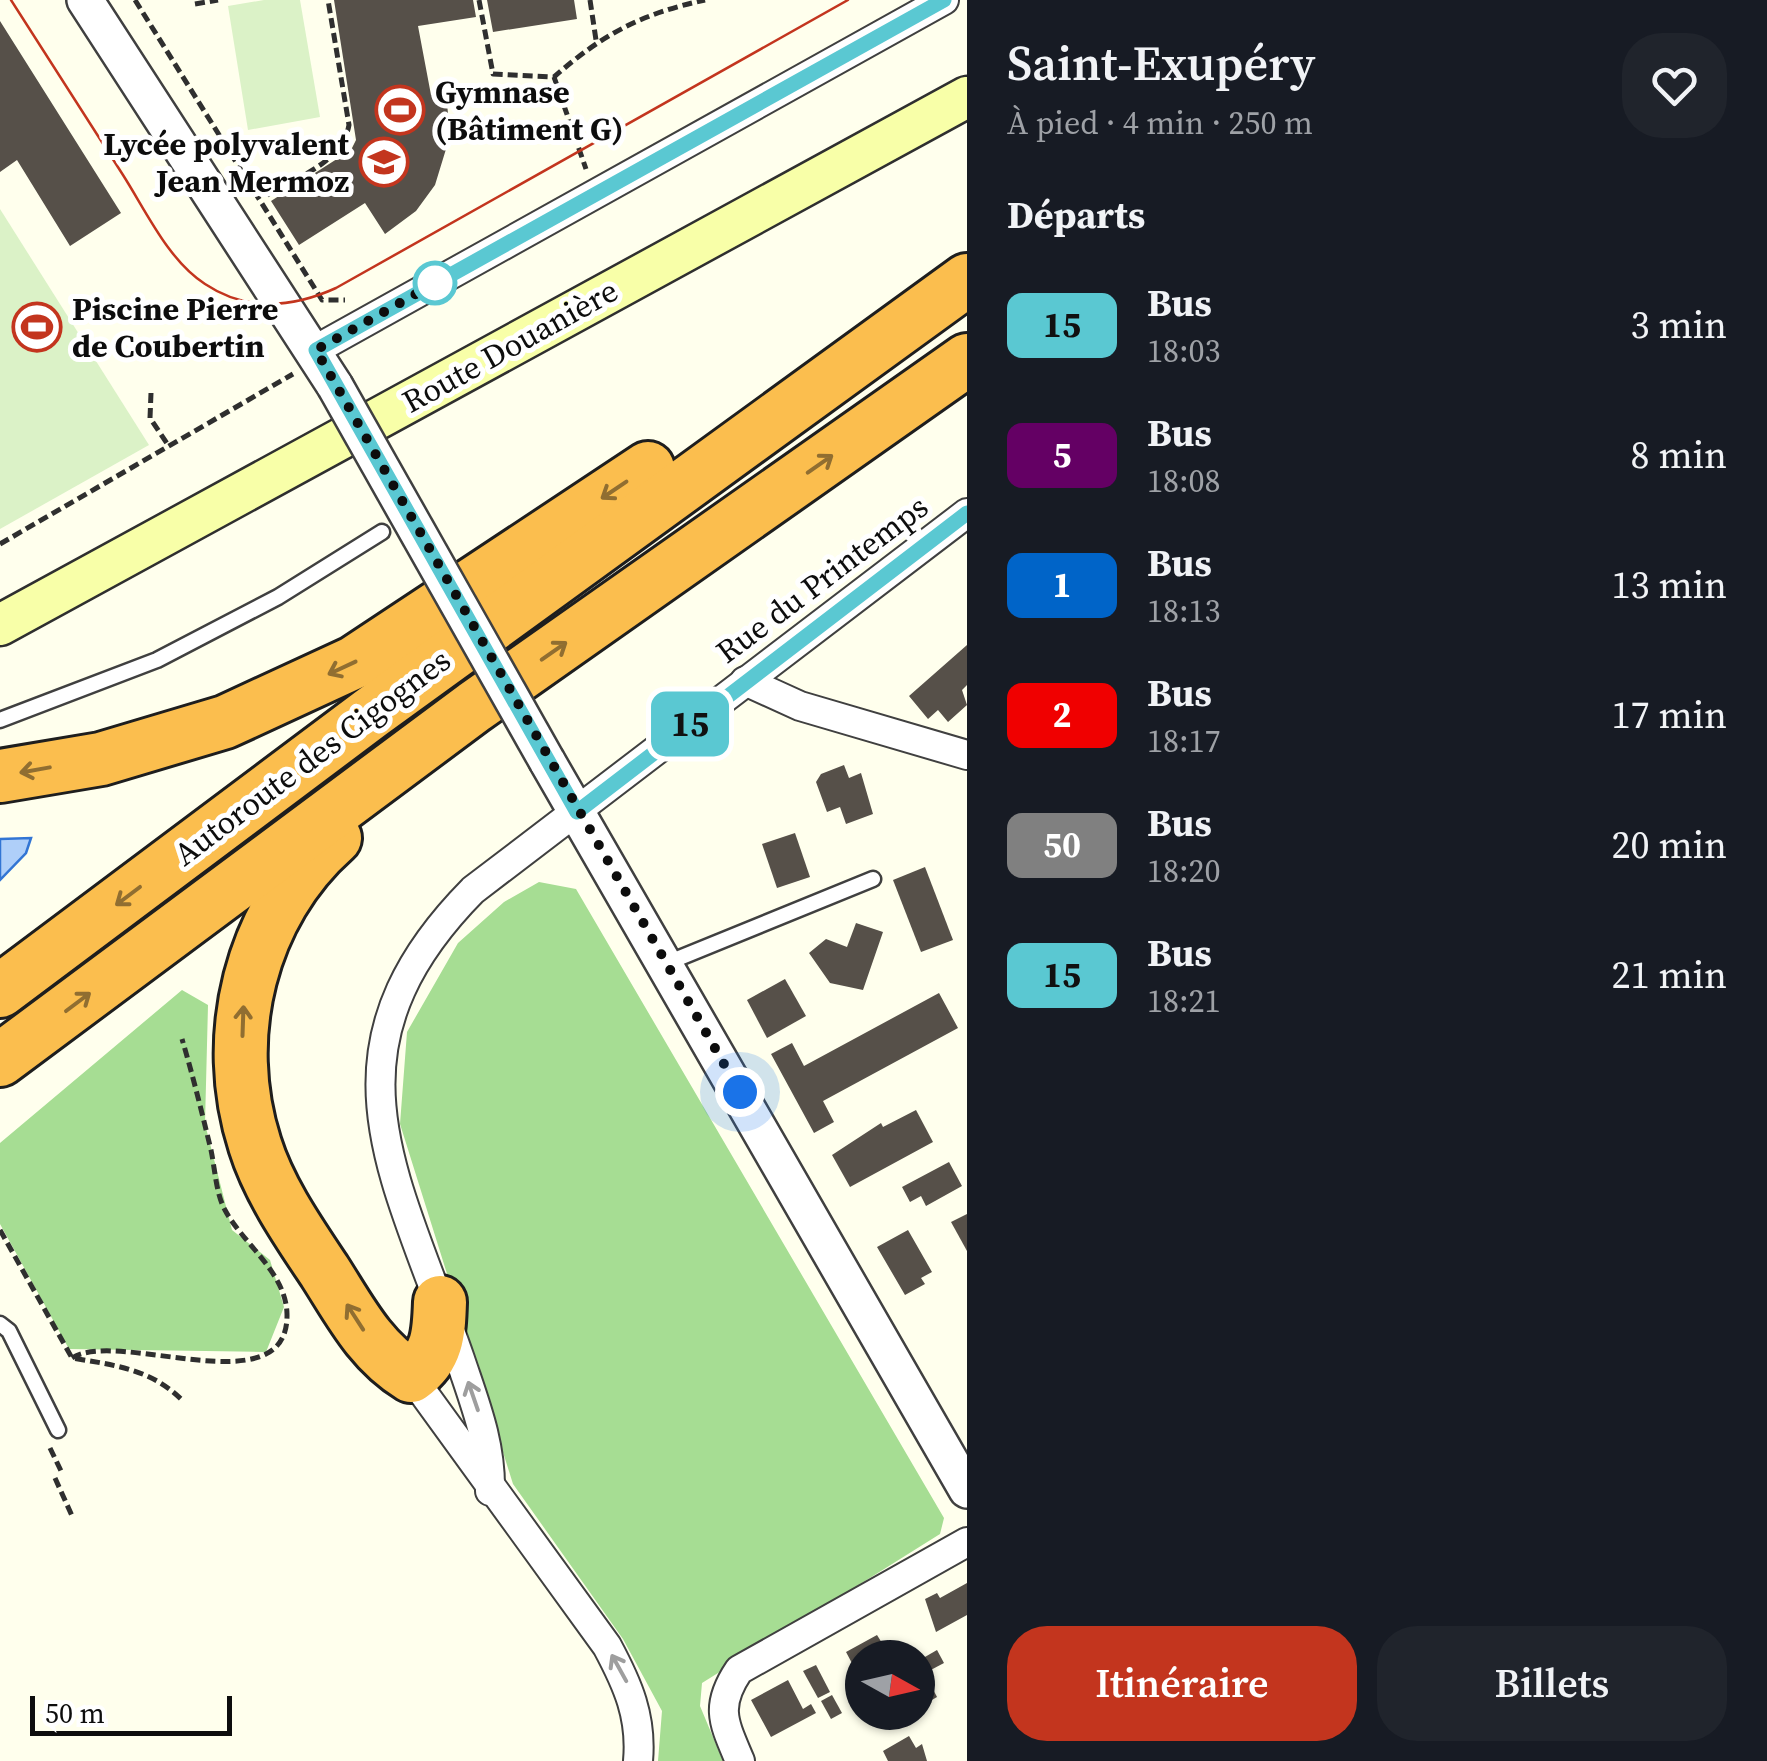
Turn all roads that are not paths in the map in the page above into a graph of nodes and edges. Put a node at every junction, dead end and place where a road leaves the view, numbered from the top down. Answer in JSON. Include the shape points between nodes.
{"nodes":[{"id":1,"x":86,"y":0,"type":"edge"},
{"id":2,"x":944,"y":0,"type":"edge"},
{"id":3,"x":967,"y":97,"type":"edge"},
{"id":4,"x":967,"y":279,"type":"edge"},
{"id":5,"x":316,"y":350,"type":"junction"},
{"id":6,"x":967,"y":360,"type":"edge"},
{"id":7,"x":967,"y":513,"type":"edge"},
{"id":8,"x":382,"y":532,"type":"dead end"},
{"id":9,"x":0,"y":626,"type":"edge"},
{"id":10,"x":745,"y":681,"type":"junction"},
{"id":11,"x":474,"y":707,"type":"junction"},
{"id":12,"x":0,"y":720,"type":"edge"},
{"id":13,"x":961,"y":747,"type":"edge"},
{"id":14,"x":0,"y":776,"type":"edge"},
{"id":15,"x":577,"y":812,"type":"junction"},
{"id":16,"x":873,"y":879,"type":"dead end"},
{"id":17,"x":667,"y":963,"type":"junction"},
{"id":18,"x":0,"y":992,"type":"edge"},
{"id":19,"x":0,"y":1060,"type":"edge"},
{"id":20,"x":440,"y":1302,"type":"junction"},
{"id":21,"x":0,"y":1324,"type":"edge"},
{"id":22,"x":410,"y":1376,"type":"junction"},
{"id":23,"x":52,"y":1433,"type":"road end"},
{"id":24,"x":967,"y":1490,"type":"edge"},
{"id":25,"x":490,"y":1491,"type":"junction"},
{"id":26,"x":967,"y":1542,"type":"edge"},
{"id":27,"x":638,"y":1761,"type":"edge"},
{"id":28,"x":740,"y":1761,"type":"edge"}],
"edges":[{"from":1,"to":5,"type":"street"},
{"from":2,"to":5,"type":"street"},
{"from":3,"to":9,"type":"main road","name":"Route Douanière"},
{"from":4,"to":14,"type":"highway","one_way":true,"via":[[828,348],[355,662],[225,722],[101,758]]},
{"from":4,"to":18,"type":"highway","name":"Autoroute des Cigognes","one_way":true},
{"from":5,"to":15,"type":"street","bridge":true},
{"from":11,"to":6,"type":"highway","name":"Autoroute des Cigognes","one_way":true},
{"from":7,"to":10,"type":"street","name":"Rue du Printemps"},
{"from":8,"to":12,"type":"lane","via":[[278,598],[157,660]]},
{"from":10,"to":13,"type":"street","via":[[800,706]]},
{"from":10,"to":15,"type":"street","name":"Rue du Printemps"},
{"from":19,"to":11,"type":"highway","name":"Autoroute des Cigognes","one_way":true},
{"from":22,"to":11,"type":"highway","one_way":true,"via":[[382,1358],[294,1225],[255,1146],[242,1076],[244,995],[262,936],[318,852]]},
{"from":15,"to":17,"type":"street"},
{"from":15,"to":20,"type":"street","name":"Rue du Printemps","via":[[448,915],[406,975],[384,1030],[378,1083],[383,1128]]},
{"from":16,"to":17,"type":"lane"},
{"from":17,"to":24,"type":"street"},
{"from":20,"to":22,"type":"highway","via":[[434,1352]]},
{"from":25,"to":20,"type":"street","name":"Rue du Printemps","one_way":true,"via":[[489,1444]]},
{"from":21,"to":23,"type":"lane","via":[[9,1331]]},
{"from":22,"to":25,"type":"street"},
{"from":27,"to":25,"type":"street","one_way":true,"via":[[641,1731],[607,1646]]},
{"from":26,"to":28,"type":"street","via":[[739,1670],[723,1693],[723,1707]]}]}
